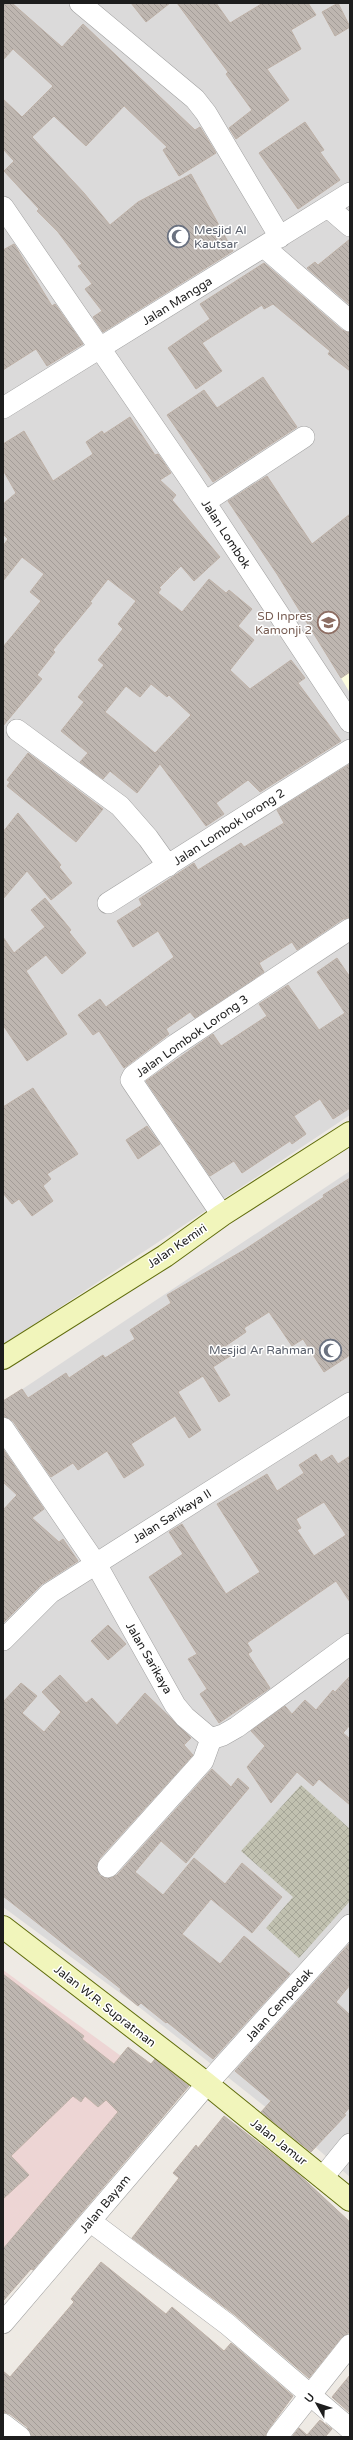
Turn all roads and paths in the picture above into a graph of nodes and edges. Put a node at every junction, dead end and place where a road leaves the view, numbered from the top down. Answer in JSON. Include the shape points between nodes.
{"nodes":[{"id":1,"x":80,"y":3,"type":"edge"},
{"id":2,"x":350,"y":193,"type":"edge"},
{"id":3,"x":328,"y":207,"type":"junction"},
{"id":4,"x":4,"y":210,"type":"edge"},
{"id":5,"x":350,"y":226,"type":"edge"},
{"id":6,"x":272,"y":242,"type":"junction"},
{"id":7,"x":350,"y":321,"type":"edge"},
{"id":8,"x":100,"y":347,"type":"junction"},
{"id":9,"x":3,"y":408,"type":"edge"},
{"id":10,"x":304,"y":438,"type":"dead end"},
{"id":11,"x":205,"y":502,"type":"junction"},
{"id":12,"x":350,"y":722,"type":"edge"},
{"id":13,"x":17,"y":730,"type":"dead end"},
{"id":14,"x":350,"y":750,"type":"edge"},
{"id":15,"x":168,"y":866,"type":"junction"},
{"id":16,"x":108,"y":903,"type":"dead end"},
{"id":17,"x":350,"y":929,"type":"edge"},
{"id":18,"x":350,"y":1133,"type":"edge"},
{"id":19,"x":222,"y":1215,"type":"junction"},
{"id":20,"x":3,"y":1358,"type":"edge"},
{"id":21,"x":350,"y":1402,"type":"edge"},
{"id":22,"x":3,"y":1428,"type":"edge"},
{"id":23,"x":96,"y":1564,"type":"junction"},
{"id":24,"x":3,"y":1640,"type":"edge"},
{"id":25,"x":350,"y":1644,"type":"edge"},
{"id":26,"x":211,"y":1739,"type":"junction"},
{"id":27,"x":108,"y":1867,"type":"dead end"},
{"id":28,"x":350,"y":1925,"type":"edge"},
{"id":29,"x":3,"y":1927,"type":"edge"},
{"id":30,"x":207,"y":2084,"type":"junction"},
{"id":31,"x":350,"y":2144,"type":"edge"},
{"id":32,"x":323,"y":2177,"type":"junction"},
{"id":33,"x":350,"y":2200,"type":"edge"},
{"id":34,"x":90,"y":2221,"type":"junction"},
{"id":35,"x":3,"y":2323,"type":"edge"},
{"id":36,"x":350,"y":2345,"type":"edge"},
{"id":37,"x":311,"y":2394,"type":"junction"},
{"id":38,"x":3,"y":2424,"type":"edge"},
{"id":39,"x":350,"y":2429,"type":"edge"},
{"id":40,"x":20,"y":2437,"type":"edge"},
{"id":41,"x":277,"y":2437,"type":"edge"}],
"edges":[{"from":1,"to":6,"type":"street","via":[[195,99],[206,113]]},
{"from":2,"to":3,"type":"street","name":"Jalan Mangga"},
{"from":3,"to":5,"type":"street"},
{"from":3,"to":6,"type":"street","name":"Jalan Mangga"},
{"from":4,"to":8,"type":"street","name":"Jalan Lombok"},
{"from":6,"to":7,"type":"street"},
{"from":6,"to":8,"type":"street","name":"Jalan Mangga"},
{"from":8,"to":9,"type":"street","name":"Jalan Mangga"},
{"from":8,"to":11,"type":"street","name":"Jalan Lombok"},
{"from":10,"to":11,"type":"street"},
{"from":11,"to":12,"type":"street","name":"Jalan Lombok"},
{"from":13,"to":15,"type":"street","via":[[120,806]]},
{"from":14,"to":15,"type":"street","name":"Jalan Lombok lorong 2"},
{"from":15,"to":16,"type":"street","name":"Jalan Lombok lorong 2"},
{"from":17,"to":19,"type":"street","name":"Jalan Lombok Lorong 3","via":[[175,1045],[131,1080]]},
{"from":18,"to":19,"type":"street","name":"Jalan Kemiri"},
{"from":19,"to":20,"type":"street","name":"Jalan Kemiri","via":[[165,1256]]},
{"from":21,"to":23,"type":"street","name":"Jalan Sarikaya II"},
{"from":22,"to":23,"type":"street","name":"Jalan Sarikaya"},
{"from":23,"to":24,"type":"street","name":"Jalan Sarikaya II","via":[[50,1593]]},
{"from":23,"to":26,"type":"street","name":"Jalan Sarikaya","via":[[175,1705]]},
{"from":25,"to":26,"type":"street","via":[[237,1726]]},
{"from":26,"to":27,"type":"street","via":[[203,1761]]},
{"from":28,"to":30,"type":"street","name":"Jalan Cempedak"},
{"from":29,"to":30,"type":"street","name":"Jalan W.R. Supratman"},
{"from":30,"to":32,"type":"street","name":"Jalan Jamur"},
{"from":30,"to":34,"type":"street","name":"Jalan Bayam"},
{"from":31,"to":32,"type":"street"},
{"from":32,"to":33,"type":"street","name":"Jalan Jamur"},
{"from":34,"to":35,"type":"street","name":"Jalan Bayam"},
{"from":34,"to":37,"type":"street","via":[[227,2324]]},
{"from":36,"to":37,"type":"street"},
{"from":37,"to":39,"type":"street"},
{"from":37,"to":41,"type":"street"},
{"from":38,"to":40,"type":"street"}]}
